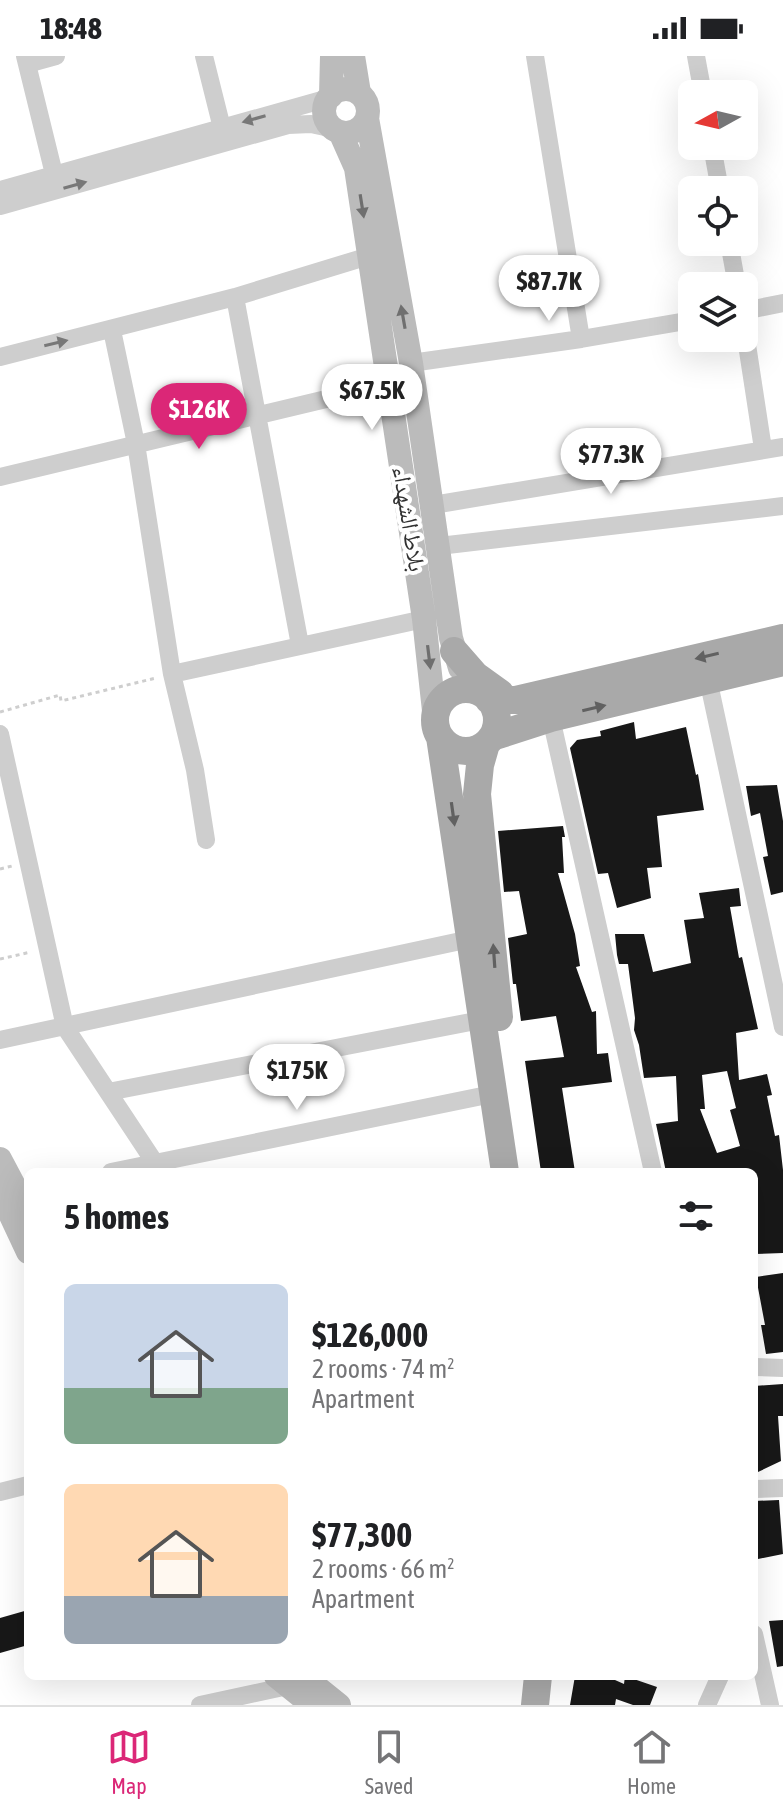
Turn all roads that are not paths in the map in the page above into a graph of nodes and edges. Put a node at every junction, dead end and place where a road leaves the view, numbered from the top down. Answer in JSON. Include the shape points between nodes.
{"nodes":[{"id":1,"x":56,"y":56,"type":"edge"},
{"id":2,"x":204,"y":56,"type":"edge"},
{"id":3,"x":332,"y":56,"type":"edge"},
{"id":4,"x":353,"y":56,"type":"edge"},
{"id":5,"x":535,"y":56,"type":"edge"},
{"id":6,"x":696,"y":56,"type":"edge"},
{"id":7,"x":26,"y":60,"type":"edge"},
{"id":8,"x":700,"y":80,"type":"edge"},
{"id":9,"x":359,"y":93,"type":"junction"},
{"id":10,"x":330,"y":97,"type":"junction"},
{"id":11,"x":296,"y":116,"type":"junction"},
{"id":12,"x":367,"y":118,"type":"junction"},
{"id":13,"x":222,"y":128,"type":"junction"},
{"id":14,"x":337,"y":131,"type":"junction"},
{"id":15,"x":54,"y":174,"type":"junction"},
{"id":16,"x":0,"y":190,"type":"edge"},
{"id":17,"x":0,"y":206,"type":"edge"},
{"id":18,"x":369,"y":256,"type":"junction"},
{"id":19,"x":235,"y":297,"type":"junction"},
{"id":20,"x":783,"y":303,"type":"edge"},
{"id":21,"x":758,"y":308,"type":"edge"},
{"id":22,"x":678,"y":322,"type":"edge"},
{"id":23,"x":112,"y":330,"type":"junction"},
{"id":24,"x":581,"y":339,"type":"junction"},
{"id":25,"x":748,"y":352,"type":"edge"},
{"id":26,"x":0,"y":357,"type":"edge"},
{"id":27,"x":411,"y":363,"type":"junction"},
{"id":28,"x":389,"y":384,"type":"junction"},
{"id":29,"x":257,"y":415,"type":"junction"},
{"id":30,"x":136,"y":444,"type":"junction"},
{"id":31,"x":783,"y":447,"type":"edge"},
{"id":32,"x":763,"y":449,"type":"junction"},
{"id":33,"x":0,"y":477,"type":"edge"},
{"id":34,"x":433,"y":505,"type":"junction"},
{"id":35,"x":783,"y":506,"type":"edge"},
{"id":36,"x":439,"y":546,"type":"junction"},
{"id":37,"x":424,"y":619,"type":"junction"},
{"id":38,"x":783,"y":638,"type":"edge"},
{"id":39,"x":300,"y":645,"type":"junction"},
{"id":40,"x":454,"y":651,"type":"junction"},
{"id":41,"x":783,"y":662,"type":"edge"},
{"id":42,"x":172,"y":674,"type":"junction"},
{"id":43,"x":708,"y":679,"type":"junction"},
{"id":44,"x":501,"y":705,"type":"junction"},
{"id":45,"x":551,"y":718,"type":"junction"},
{"id":46,"x":437,"y":729,"type":"junction"},
{"id":47,"x":0,"y":734,"type":"edge"},
{"id":48,"x":489,"y":740,"type":"junction"},
{"id":49,"x":447,"y":773,"type":"junction"},
{"id":50,"x":478,"y":776,"type":"junction"},
{"id":51,"x":206,"y":840,"type":"dead end"},
{"id":52,"x":470,"y":939,"type":"junction"},
{"id":53,"x":481,"y":1020,"type":"junction"},
{"id":54,"x":65,"y":1027,"type":"junction"},
{"id":55,"x":783,"y":1027,"type":"edge"},
{"id":56,"x":0,"y":1040,"type":"edge"},
{"id":57,"x":108,"y":1092,"type":"junction"},
{"id":58,"x":492,"y":1094,"type":"junction"},
{"id":59,"x":0,"y":1159,"type":"edge"},
{"id":60,"x":158,"y":1167,"type":"edge"},
{"id":61,"x":504,"y":1168,"type":"edge"},
{"id":62,"x":522,"y":1168,"type":"edge"},
{"id":63,"x":652,"y":1168,"type":"edge"},
{"id":64,"x":19,"y":1197,"type":"edge"},
{"id":65,"x":24,"y":1228,"type":"edge"},
{"id":66,"x":758,"y":1367,"type":"edge"},
{"id":67,"x":783,"y":1368,"type":"edge"},
{"id":68,"x":24,"y":1486,"type":"edge"},
{"id":69,"x":783,"y":1488,"type":"edge"},
{"id":70,"x":758,"y":1489,"type":"edge"},
{"id":71,"x":0,"y":1492,"type":"edge"},
{"id":72,"x":758,"y":1652,"type":"edge"},
{"id":73,"x":286,"y":1680,"type":"edge"},
{"id":74,"x":290,"y":1680,"type":"edge"},
{"id":75,"x":291,"y":1680,"type":"edge"},
{"id":76,"x":538,"y":1680,"type":"edge"},
{"id":77,"x":556,"y":1680,"type":"edge"},
{"id":78,"x":718,"y":1680,"type":"edge"},
{"id":79,"x":200,"y":1705,"type":"edge"},
{"id":80,"x":312,"y":1705,"type":"edge"},
{"id":81,"x":339,"y":1705,"type":"edge"},
{"id":82,"x":535,"y":1705,"type":"edge"},
{"id":83,"x":553,"y":1705,"type":"edge"},
{"id":84,"x":707,"y":1705,"type":"edge"},
{"id":85,"x":770,"y":1705,"type":"edge"}],
"edges":[{"from":1,"to":7,"type":"street"},
{"from":2,"to":13,"type":"street"},
{"from":3,"to":10,"type":"main road"},
{"from":4,"to":9,"type":"main road"},
{"from":5,"to":24,"type":"street"},
{"from":6,"to":8,"type":"street"},
{"from":7,"to":15,"type":"street"},
{"from":9,"to":10,"type":"main road","via":[[347,90]]},
{"from":9,"to":12,"type":"main road","via":[[367,104]]},
{"from":10,"to":11,"type":"street"},
{"from":10,"to":14,"type":"main road","via":[[325,114]]},
{"from":11,"to":13,"type":"street","one_way":true},
{"from":11,"to":14,"type":"street"},
{"from":17,"to":11,"type":"street","one_way":true},
{"from":12,"to":14,"type":"main road","via":[[359,129]]},
{"from":27,"to":12,"type":"main road","name":"بلاط الشهداء","one_way":true},
{"from":13,"to":15,"type":"street"},
{"from":14,"to":18,"type":"main road","name":"بلاط الشهداء","one_way":true,"via":[[356,168]]},
{"from":15,"to":16,"type":"street"},
{"from":18,"to":19,"type":"street"},
{"from":18,"to":28,"type":"main road","name":"بلاط الشهداء"},
{"from":19,"to":23,"type":"street"},
{"from":19,"to":29,"type":"street"},
{"from":20,"to":21,"type":"street"},
{"from":22,"to":24,"type":"street"},
{"from":26,"to":23,"type":"street","one_way":true},
{"from":23,"to":30,"type":"street"},
{"from":24,"to":27,"type":"street"},
{"from":25,"to":32,"type":"street"},
{"from":27,"to":34,"type":"main road","name":"بلاط الشهداء"},
{"from":28,"to":29,"type":"street"},
{"from":28,"to":37,"type":"main road","name":"بلاط الشهداء"},
{"from":29,"to":30,"type":"street"},
{"from":29,"to":39,"type":"street"},
{"from":30,"to":33,"type":"street"},
{"from":30,"to":42,"type":"street"},
{"from":31,"to":32,"type":"street"},
{"from":32,"to":34,"type":"street"},
{"from":34,"to":36,"type":"main road","name":"بلاط الشهداء"},
{"from":35,"to":36,"type":"street"},
{"from":36,"to":40,"type":"main road","name":"بلاط الشهداء"},
{"from":37,"to":39,"type":"street"},
{"from":37,"to":46,"type":"main road","name":"بلاط الشهداء","one_way":true},
{"from":38,"to":44,"type":"main road","one_way":true},
{"from":39,"to":42,"type":"street"},
{"from":40,"to":44,"type":"main road"},
{"from":40,"to":44,"type":"main road","name":"بلاط الشهداء","via":[[463,674]]},
{"from":41,"to":43,"type":"main road"},
{"from":42,"to":51,"type":"street"},
{"from":45,"to":43,"type":"main road","one_way":true},
{"from":43,"to":55,"type":"street"},
{"from":44,"to":45,"type":"main road"},
{"from":44,"to":46,"type":"main road","via":[[470,689],[453,692],[440,704]]},
{"from":44,"to":48,"type":"main road","via":[[494,707],[497,722]]},
{"from":45,"to":63,"type":"street"},
{"from":46,"to":48,"type":"main road","via":[[446,744],[462,751],[479,749]]},
{"from":46,"to":49,"type":"main road","name":"بلاط الشهداء"},
{"from":47,"to":54,"type":"street"},
{"from":48,"to":50,"type":"main road"},
{"from":49,"to":50,"type":"main road","via":[[459,770]]},
{"from":49,"to":52,"type":"main road","name":"بلاط الشهداء","one_way":true},
{"from":62,"to":50,"type":"main road","one_way":true,"via":[[497,1004]]},
{"from":52,"to":53,"type":"main road","name":"بلاط الشهداء"},
{"from":52,"to":54,"type":"street"},
{"from":53,"to":57,"type":"street"},
{"from":53,"to":58,"type":"main road","name":"بلاط الشهداء"},
{"from":54,"to":56,"type":"street"},
{"from":54,"to":57,"type":"street"},
{"from":57,"to":60,"type":"street"},
{"from":58,"to":60,"type":"street"},
{"from":58,"to":61,"type":"main road","name":"بلاط الشهداء"},
{"from":59,"to":64,"type":"main road"},
{"from":64,"to":65,"type":"main road"},
{"from":66,"to":67,"type":"street"},
{"from":68,"to":71,"type":"street"},
{"from":69,"to":70,"type":"street"},
{"from":72,"to":85,"type":"street"},
{"from":73,"to":79,"type":"street"},
{"from":74,"to":80,"type":"main road"},
{"from":75,"to":81,"type":"main road"},
{"from":76,"to":82,"type":"main road"},
{"from":77,"to":83,"type":"main road"},
{"from":78,"to":84,"type":"street"}]}
